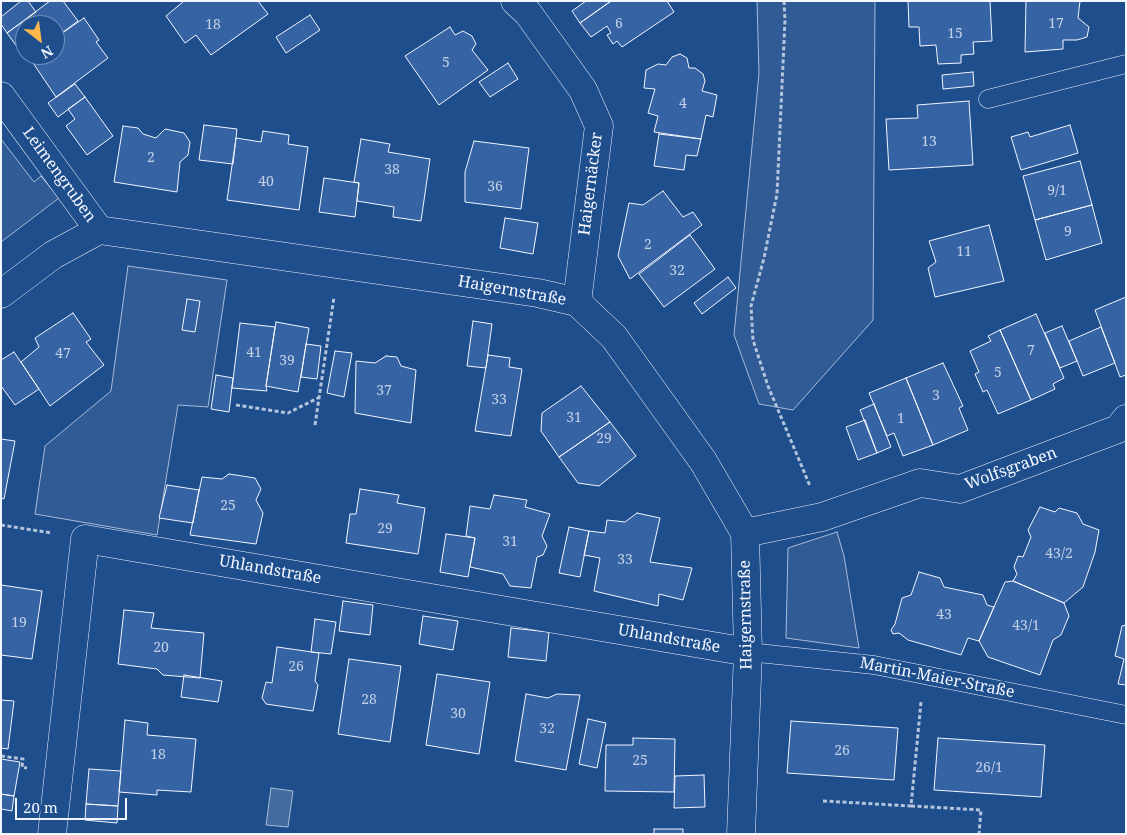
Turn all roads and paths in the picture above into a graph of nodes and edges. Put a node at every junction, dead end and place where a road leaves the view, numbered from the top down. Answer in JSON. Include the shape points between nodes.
{"nodes":[{"id":1,"x":515,"y":1,"type":"edge"},
{"id":2,"x":784,"y":1,"type":"edge"},
{"id":3,"x":1126,"y":64,"type":"edge"},
{"id":4,"x":1,"y":96,"type":"edge"},
{"id":5,"x":988,"y":99,"type":"dead end"},
{"id":6,"x":99,"y":230,"type":"junction"},
{"id":7,"x":338,"y":264,"type":"junction"},
{"id":8,"x":1,"y":294,"type":"edge"},
{"id":9,"x":577,"y":302,"type":"junction"},
{"id":10,"x":319,"y":398,"type":"junction"},
{"id":11,"x":236,"y":405,"type":"dead end"},
{"id":12,"x":1126,"y":418,"type":"edge"},
{"id":13,"x":315,"y":425,"type":"dead end"},
{"id":14,"x":822,"y":517,"type":"junction"},
{"id":15,"x":1,"y":525,"type":"edge"},
{"id":16,"x":745,"y":533,"type":"junction"},
{"id":17,"x":85,"y":539,"type":"junction"},
{"id":18,"x":748,"y":652,"type":"junction"},
{"id":19,"x":924,"y":674,"type":"junction"},
{"id":20,"x":1126,"y":715,"type":"edge"},
{"id":21,"x":823,"y":801,"type":"dead end"},
{"id":22,"x":911,"y":806,"type":"junction"},
{"id":23,"x":52,"y":834,"type":"edge"},
{"id":24,"x":741,"y":834,"type":"edge"},
{"id":25,"x":979,"y":834,"type":"edge"}],
"edges":[{"from":1,"to":9,"type":"street","name":"Haigernäcker","via":[[528,13],[583,90],[599,126]]},
{"from":2,"to":14,"type":"path","via":[[777,194],[751,306],[753,340],[768,386]]},
{"from":3,"to":5,"type":"lane"},
{"from":4,"to":6,"type":"street","name":"Leimengruben"},
{"from":6,"to":7,"type":"street","name":"Haigernstraße"},
{"from":6,"to":8,"type":"street","via":[[53,255]]},
{"from":7,"to":9,"type":"street","name":"Haigernstraße","via":[[538,293]]},
{"from":7,"to":10,"type":"path"},
{"from":9,"to":16,"type":"street","name":"Haigernstraße","via":[[614,337],[703,461]]},
{"from":10,"to":11,"type":"path","via":[[288,413]]},
{"from":10,"to":13,"type":"path"},
{"from":12,"to":14,"type":"street","name":"Wolfsgraben","via":[[1118,429],[960,489],[920,483]]},
{"from":14,"to":16,"type":"street","name":"Wolfsgraben"},
{"from":15,"to":17,"type":"path"},
{"from":16,"to":18,"type":"street","name":"Haigernstraße"},
{"from":17,"to":18,"type":"street","name":"Uhlandstraße"},
{"from":17,"to":23,"type":"street"},
{"from":18,"to":19,"type":"lane","name":"Martin-Maier-Straße","via":[[874,665]]},
{"from":18,"to":24,"type":"street","name":"Haigernstraße"},
{"from":19,"to":20,"type":"lane","name":"Martin-Maier-Straße"},
{"from":19,"to":22,"type":"path"},
{"from":21,"to":22,"type":"path"},
{"from":22,"to":25,"type":"path","via":[[981,810]]}]}
